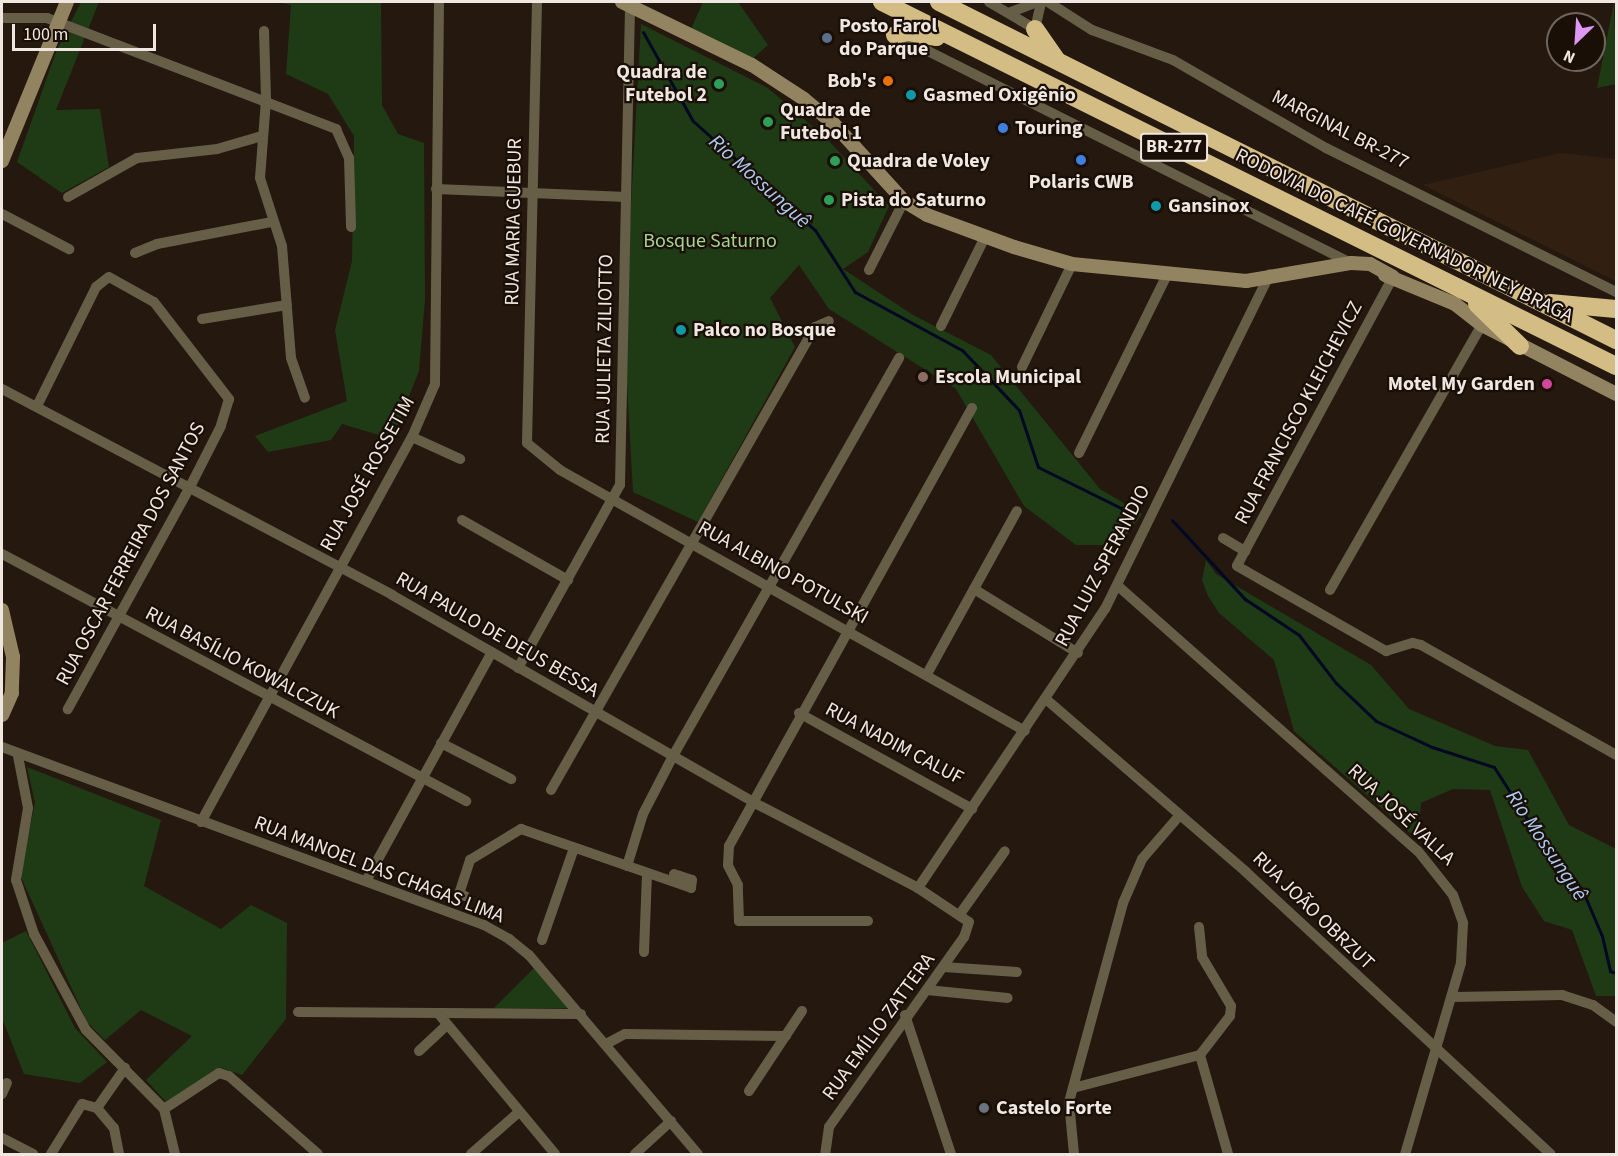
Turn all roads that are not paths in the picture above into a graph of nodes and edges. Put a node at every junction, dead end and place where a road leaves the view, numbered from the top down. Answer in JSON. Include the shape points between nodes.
{"nodes":[{"id":1,"x":67,"y":2,"type":"edge"},
{"id":2,"x":439,"y":2,"type":"edge"},
{"id":3,"x":537,"y":2,"type":"edge"},
{"id":4,"x":882,"y":2,"type":"edge"},
{"id":5,"x":939,"y":2,"type":"edge"},
{"id":6,"x":989,"y":2,"type":"edge"},
{"id":7,"x":1036,"y":2,"type":"edge"},
{"id":8,"x":1041,"y":2,"type":"edge"},
{"id":9,"x":1048,"y":2,"type":"edge"},
{"id":10,"x":626,"y":4,"type":"edge"},
{"id":11,"x":1011,"y":12,"type":"junction"},
{"id":12,"x":2,"y":18,"type":"edge"},
{"id":13,"x":60,"y":23,"type":"junction"},
{"id":14,"x":1035,"y":29,"type":"junction"},
{"id":15,"x":264,"y":31,"type":"dead end"},
{"id":16,"x":895,"y":35,"type":"joint"},
{"id":17,"x":1057,"y":61,"type":"junction"},
{"id":18,"x":1008,"y":64,"type":"junction"},
{"id":19,"x":266,"y":100,"type":"junction"},
{"id":20,"x":262,"y":136,"type":"junction"},
{"id":21,"x":2,"y":161,"type":"edge"},
{"id":22,"x":436,"y":189,"type":"junction"},
{"id":23,"x":533,"y":193,"type":"junction"},
{"id":24,"x":68,"y":197,"type":"dead end"},
{"id":25,"x":626,"y":197,"type":"junction"},
{"id":26,"x":904,"y":201,"type":"junction"},
{"id":27,"x":2,"y":214,"type":"edge"},
{"id":28,"x":270,"y":222,"type":"junction"},
{"id":29,"x":351,"y":227,"type":"dead end"},
{"id":30,"x":985,"y":237,"type":"junction"},
{"id":31,"x":69,"y":249,"type":"dead end"},
{"id":32,"x":135,"y":253,"type":"dead end"},
{"id":33,"x":1351,"y":262,"type":"junction"},
{"id":34,"x":1072,"y":264,"type":"junction"},
{"id":35,"x":869,"y":270,"type":"dead end"},
{"id":36,"x":1168,"y":273,"type":"junction"},
{"id":37,"x":1270,"y":274,"type":"junction"},
{"id":38,"x":1393,"y":278,"type":"junction"},
{"id":39,"x":1617,"y":292,"type":"edge"},
{"id":40,"x":1465,"y":293,"type":"junction"},
{"id":41,"x":1539,"y":302,"type":"junction"},
{"id":42,"x":287,"y":305,"type":"junction"},
{"id":43,"x":1617,"y":309,"type":"edge"},
{"id":44,"x":202,"y":319,"type":"dead end"},
{"id":45,"x":829,"y":321,"type":"dead end"},
{"id":46,"x":1482,"y":325,"type":"junction"},
{"id":47,"x":941,"y":326,"type":"dead end"},
{"id":48,"x":1617,"y":338,"type":"edge"},
{"id":49,"x":1520,"y":346,"type":"junction"},
{"id":50,"x":899,"y":358,"type":"dead end"},
{"id":51,"x":1617,"y":366,"type":"edge"},
{"id":52,"x":1022,"y":367,"type":"dead end"},
{"id":53,"x":2,"y":388,"type":"edge"},
{"id":54,"x":1617,"y":394,"type":"edge"},
{"id":55,"x":305,"y":398,"type":"dead end"},
{"id":56,"x":37,"y":406,"type":"junction"},
{"id":57,"x":972,"y":408,"type":"dead end"},
{"id":58,"x":412,"y":437,"type":"junction"},
{"id":59,"x":527,"y":443,"type":"joint"},
{"id":60,"x":1079,"y":453,"type":"dead end"},
{"id":61,"x":460,"y":459,"type":"dead end"},
{"id":62,"x":191,"y":485,"type":"junction"},
{"id":63,"x":615,"y":498,"type":"junction"},
{"id":64,"x":1017,"y":511,"type":"dead end"},
{"id":65,"x":462,"y":520,"type":"dead end"},
{"id":66,"x":1223,"y":538,"type":"dead end"},
{"id":67,"x":692,"y":543,"type":"junction"},
{"id":68,"x":1245,"y":551,"type":"junction"},
{"id":69,"x":2,"y":554,"type":"edge"},
{"id":70,"x":338,"y":567,"type":"junction"},
{"id":71,"x":568,"y":580,"type":"junction"},
{"id":72,"x":1118,"y":586,"type":"junction"},
{"id":73,"x":767,"y":587,"type":"junction"},
{"id":74,"x":974,"y":589,"type":"junction"},
{"id":75,"x":1330,"y":590,"type":"dead end"},
{"id":76,"x":2,"y":610,"type":"edge"},
{"id":77,"x":116,"y":616,"type":"junction"},
{"id":78,"x":846,"y":628,"type":"junction"},
{"id":79,"x":492,"y":652,"type":"junction"},
{"id":80,"x":1078,"y":653,"type":"junction"},
{"id":81,"x":518,"y":668,"type":"junction"},
{"id":82,"x":927,"y":674,"type":"junction"},
{"id":83,"x":7,"y":679,"type":"edge"},
{"id":84,"x":267,"y":698,"type":"junction"},
{"id":85,"x":1047,"y":700,"type":"junction"},
{"id":86,"x":68,"y":709,"type":"dead end"},
{"id":87,"x":596,"y":712,"type":"junction"},
{"id":88,"x":799,"y":713,"type":"junction"},
{"id":89,"x":2,"y":714,"type":"edge"},
{"id":90,"x":1025,"y":731,"type":"junction"},
{"id":91,"x":441,"y":743,"type":"junction"},
{"id":92,"x":2,"y":747,"type":"edge"},
{"id":93,"x":1617,"y":755,"type":"edge"},
{"id":94,"x":18,"y":756,"type":"junction"},
{"id":95,"x":673,"y":756,"type":"junction"},
{"id":96,"x":422,"y":779,"type":"junction"},
{"id":97,"x":512,"y":779,"type":"dead end"},
{"id":98,"x":552,"y":790,"type":"dead end"},
{"id":99,"x":466,"y":801,"type":"dead end"},
{"id":100,"x":751,"y":801,"type":"junction"},
{"id":101,"x":972,"y":808,"type":"junction"},
{"id":102,"x":1180,"y":815,"type":"junction"},
{"id":103,"x":201,"y":822,"type":"junction"},
{"id":104,"x":574,"y":848,"type":"junction"},
{"id":105,"x":1005,"y":850,"type":"dead end"},
{"id":106,"x":627,"y":866,"type":"junction"},
{"id":107,"x":648,"y":873,"type":"junction"},
{"id":108,"x":674,"y":874,"type":"dead end"},
{"id":109,"x":366,"y":881,"type":"junction"},
{"id":110,"x":918,"y":888,"type":"junction"},
{"id":111,"x":465,"y":896,"type":"dead end"},
{"id":112,"x":960,"y":914,"type":"junction"},
{"id":113,"x":868,"y":921,"type":"dead end"},
{"id":114,"x":969,"y":922,"type":"joint"},
{"id":115,"x":1199,"y":927,"type":"dead end"},
{"id":116,"x":542,"y":940,"type":"dead end"},
{"id":117,"x":644,"y":952,"type":"dead end"},
{"id":118,"x":944,"y":967,"type":"junction"},
{"id":119,"x":1017,"y":972,"type":"dead end"},
{"id":120,"x":927,"y":990,"type":"junction"},
{"id":121,"x":1452,"y":997,"type":"junction"},
{"id":122,"x":1008,"y":998,"type":"dead end"},
{"id":123,"x":802,"y":1011,"type":"dead end"},
{"id":124,"x":298,"y":1012,"type":"dead end"},
{"id":125,"x":438,"y":1013,"type":"junction"},
{"id":126,"x":581,"y":1014,"type":"junction"},
{"id":127,"x":905,"y":1015,"type":"junction"},
{"id":128,"x":1617,"y":1022,"type":"edge"},
{"id":129,"x":446,"y":1026,"type":"junction"},
{"id":130,"x":786,"y":1036,"type":"junction"},
{"id":131,"x":606,"y":1044,"type":"junction"},
{"id":132,"x":1436,"y":1050,"type":"junction"},
{"id":133,"x":419,"y":1051,"type":"dead end"},
{"id":134,"x":1200,"y":1055,"type":"junction"},
{"id":135,"x":125,"y":1068,"type":"junction"},
{"id":136,"x":7,"y":1083,"type":"dead end"},
{"id":137,"x":1073,"y":1088,"type":"junction"},
{"id":138,"x":748,"y":1091,"type":"dead end"},
{"id":139,"x":2,"y":1094,"type":"edge"},
{"id":140,"x":97,"y":1108,"type":"junction"},
{"id":141,"x":164,"y":1109,"type":"junction"},
{"id":142,"x":519,"y":1112,"type":"junction"},
{"id":143,"x":671,"y":1121,"type":"junction"},
{"id":144,"x":2,"y":1138,"type":"edge"},
{"id":145,"x":33,"y":1155,"type":"edge"},
{"id":146,"x":51,"y":1155,"type":"edge"},
{"id":147,"x":119,"y":1155,"type":"edge"},
{"id":148,"x":174,"y":1155,"type":"edge"},
{"id":149,"x":318,"y":1155,"type":"edge"},
{"id":150,"x":471,"y":1155,"type":"edge"},
{"id":151,"x":555,"y":1155,"type":"edge"},
{"id":152,"x":635,"y":1155,"type":"edge"},
{"id":153,"x":698,"y":1155,"type":"edge"},
{"id":154,"x":825,"y":1155,"type":"edge"},
{"id":155,"x":951,"y":1155,"type":"edge"},
{"id":156,"x":1074,"y":1155,"type":"edge"},
{"id":157,"x":1228,"y":1155,"type":"edge"},
{"id":158,"x":1405,"y":1155,"type":"edge"},
{"id":159,"x":1550,"y":1155,"type":"edge"}],
"edges":[{"from":1,"to":13,"type":"street"},
{"from":2,"to":22,"type":"street","name":"RUA JOSÉ ROSSETIM"},
{"from":3,"to":23,"type":"street","name":"RUA MARIA GUEBUR"},
{"from":4,"to":18,"type":"highway","name":"RODOVIA DO CAFÉ GOVERNADOR NEY BRAGA","number":"BR-277"},
{"from":5,"to":17,"type":"highway","name":"RODOVIA DO CAFÉ GOVERNADOR NEY BRAGA","number":"BR-277"},
{"from":6,"to":11,"type":"street"},
{"from":7,"to":11,"type":"street"},
{"from":8,"to":14,"type":"street"},
{"from":9,"to":39,"type":"street","name":"MARGINAL BR-277","via":[[1092,30],[1173,60],[1319,144]]},
{"from":10,"to":25,"type":"street","name":"RUA JULIETA ZILIOTTO"},
{"from":10,"to":26,"type":"street","via":[[752,65],[804,99],[833,123]]},
{"from":11,"to":14,"type":"street"},
{"from":12,"to":13,"type":"street","via":[[47,18]]},
{"from":13,"to":19,"type":"street"},
{"from":13,"to":21,"type":"street"},
{"from":14,"to":17,"type":"highway"},
{"from":15,"to":19,"type":"street"},
{"from":16,"to":18,"type":"highway","via":[[924,33]]},
{"from":16,"to":33,"type":"street"},
{"from":17,"to":41,"type":"highway","name":"RODOVIA DO CAFÉ GOVERNADOR NEY BRAGA","number":"BR-277"},
{"from":18,"to":40,"type":"highway","name":"RODOVIA DO CAFÉ GOVERNADOR NEY BRAGA","number":"BR-277"},
{"from":19,"to":20,"type":"street"},
{"from":19,"to":29,"type":"street","via":[[336,129],[344,139],[352,185]]},
{"from":20,"to":24,"type":"street","via":[[217,149],[137,158]]},
{"from":20,"to":28,"type":"street","via":[[260,178]]},
{"from":22,"to":23,"type":"street"},
{"from":22,"to":58,"type":"street","name":"RUA JOSÉ ROSSETIM","via":[[438,363],[429,401]]},
{"from":23,"to":25,"type":"street"},
{"from":23,"to":59,"type":"street","name":"RUA MARIA GUEBUR"},
{"from":25,"to":63,"type":"street","name":"RUA JULIETA ZILIOTTO","via":[[622,424]]},
{"from":26,"to":30,"type":"street","via":[[927,215]]},
{"from":26,"to":35,"type":"street"},
{"from":27,"to":31,"type":"street"},
{"from":28,"to":32,"type":"street","via":[[157,244]]},
{"from":28,"to":42,"type":"street","via":[[282,246]]},
{"from":30,"to":34,"type":"street"},
{"from":30,"to":47,"type":"street"},
{"from":33,"to":37,"type":"street"},
{"from":33,"to":38,"type":"street","via":[[1370,264]]},
{"from":34,"to":36,"type":"street"},
{"from":34,"to":52,"type":"street"},
{"from":36,"to":37,"type":"street","via":[[1246,281]]},
{"from":36,"to":60,"type":"street"},
{"from":37,"to":72,"type":"street","name":"RUA LUIZ SPERANDIO"},
{"from":38,"to":46,"type":"street","via":[[1455,304]]},
{"from":38,"to":68,"type":"street","name":"RUA FRANCISCO KLEICHEVICZ"},
{"from":40,"to":49,"type":"highway"},
{"from":40,"to":51,"type":"highway","name":"RODOVIA DO CAFÉ GOVERNADOR NEY BRAGA","number":"BR-277"},
{"from":41,"to":43,"type":"highway"},
{"from":41,"to":48,"type":"highway","name":"RODOVIA DO CAFÉ GOVERNADOR NEY BRAGA","number":"BR-277"},
{"from":42,"to":44,"type":"street"},
{"from":42,"to":55,"type":"street","via":[[291,358]]},
{"from":45,"to":67,"type":"street","via":[[814,327]]},
{"from":46,"to":49,"type":"street"},
{"from":46,"to":75,"type":"street"},
{"from":49,"to":54,"type":"street"},
{"from":50,"to":73,"type":"street"},
{"from":53,"to":56,"type":"street","name":"RUA PAULO DE DEUS BESSA"},
{"from":56,"to":62,"type":"street","name":"RUA PAULO DE DEUS BESSA"},
{"from":56,"to":62,"type":"street","name":"RUA OSCAR FERREIRA DOS SANTOS","via":[[96,287],[110,277],[154,302],[222,385],[229,399],[225,416]]},
{"from":57,"to":78,"type":"street"},
{"from":58,"to":61,"type":"street"},
{"from":58,"to":70,"type":"street","name":"RUA JOSÉ ROSSETIM"},
{"from":59,"to":63,"type":"street","name":"RUA ALBINO POTULSKI","via":[[560,470]]},
{"from":62,"to":70,"type":"street","name":"RUA PAULO DE DEUS BESSA"},
{"from":62,"to":77,"type":"street","name":"RUA OSCAR FERREIRA DOS SANTOS"},
{"from":63,"to":67,"type":"street","name":"RUA ALBINO POTULSKI"},
{"from":63,"to":71,"type":"street","name":"RUA JULIETA ZILIOTTO"},
{"from":64,"to":74,"type":"street"},
{"from":65,"to":71,"type":"street"},
{"from":66,"to":68,"type":"street"},
{"from":67,"to":73,"type":"street","name":"RUA ALBINO POTULSKI"},
{"from":67,"to":87,"type":"street"},
{"from":68,"to":93,"type":"street","name":"RUA FRANCISCO KLEICHEVICZ","via":[[1237,566],[1386,651],[1413,643],[1421,645]]},
{"from":69,"to":77,"type":"street","name":"RUA BASÍLIO KOWALCZUK"},
{"from":70,"to":79,"type":"street","name":"RUA PAULO DE DEUS BESSA"},
{"from":70,"to":84,"type":"street","name":"RUA JOSÉ ROSSETIM"},
{"from":71,"to":81,"type":"street","name":"RUA JULIETA ZILIOTTO"},
{"from":72,"to":80,"type":"street","name":"RUA LUIZ SPERANDIO"},
{"from":72,"to":121,"type":"street","name":"RUA JOSÉ VALLA","via":[[1431,864],[1453,895],[1463,924],[1462,954]]},
{"from":73,"to":78,"type":"street","name":"RUA ALBINO POTULSKI"},
{"from":73,"to":95,"type":"street"},
{"from":74,"to":80,"type":"street"},
{"from":74,"to":82,"type":"street"},
{"from":76,"to":83,"type":"street","via":[[9,626]]},
{"from":77,"to":84,"type":"street","name":"RUA BASÍLIO KOWALCZUK"},
{"from":77,"to":86,"type":"street","name":"RUA OSCAR FERREIRA DOS SANTOS"},
{"from":78,"to":82,"type":"street","name":"RUA ALBINO POTULSKI"},
{"from":78,"to":88,"type":"street"},
{"from":79,"to":81,"type":"street","name":"RUA PAULO DE DEUS BESSA"},
{"from":79,"to":91,"type":"street"},
{"from":80,"to":85,"type":"street","name":"RUA LUIZ SPERANDIO"},
{"from":81,"to":87,"type":"street","name":"RUA PAULO DE DEUS BESSA"},
{"from":82,"to":90,"type":"street","name":"RUA ALBINO POTULSKI"},
{"from":83,"to":89,"type":"street"},
{"from":84,"to":96,"type":"street","name":"RUA BASÍLIO KOWALCZUK"},
{"from":84,"to":103,"type":"street","name":"RUA JOSÉ ROSSETIM"},
{"from":85,"to":90,"type":"street","name":"RUA LUIZ SPERANDIO"},
{"from":85,"to":102,"type":"street","name":"RUA JOÃO OBRZUT"},
{"from":87,"to":95,"type":"street","name":"RUA PAULO DE DEUS BESSA"},
{"from":87,"to":98,"type":"street"},
{"from":88,"to":100,"type":"street"},
{"from":88,"to":101,"type":"street","name":"RUA NADIM CALUF"},
{"from":90,"to":101,"type":"street","name":"RUA LUIZ SPERANDIO"},
{"from":91,"to":96,"type":"street"},
{"from":91,"to":97,"type":"street"},
{"from":92,"to":94,"type":"street","name":"RUA MANOEL DAS CHAGAS LIMA"},
{"from":94,"to":103,"type":"street","name":"RUA MANOEL DAS CHAGAS LIMA"},
{"from":94,"to":135,"type":"street","via":[[28,808],[16,880],[34,934],[86,1030]]},
{"from":95,"to":100,"type":"street","name":"RUA PAULO DE DEUS BESSA"},
{"from":95,"to":106,"type":"street","via":[[643,813]]},
{"from":96,"to":99,"type":"street","name":"RUA BASÍLIO KOWALCZUK"},
{"from":96,"to":109,"type":"street"},
{"from":100,"to":110,"type":"street","name":"RUA PAULO DE DEUS BESSA"},
{"from":100,"to":113,"type":"street","via":[[729,846],[728,865],[738,885],[739,921]]},
{"from":101,"to":110,"type":"street","name":"RUA LUIZ SPERANDIO"},
{"from":102,"to":132,"type":"street","name":"RUA JOÃO OBRZUT"},
{"from":102,"to":137,"type":"street","via":[[1131,877]]},
{"from":103,"to":109,"type":"street","name":"RUA MANOEL DAS CHAGAS LIMA"},
{"from":104,"to":106,"type":"street"},
{"from":104,"to":111,"type":"street","via":[[521,829],[470,860],[459,894]]},
{"from":104,"to":116,"type":"street"},
{"from":105,"to":112,"type":"street"},
{"from":106,"to":107,"type":"street"},
{"from":107,"to":108,"type":"street","via":[[691,888],[692,880]]},
{"from":107,"to":117,"type":"street"},
{"from":109,"to":126,"type":"street","name":"RUA MANOEL DAS CHAGAS LIMA","via":[[509,939]]},
{"from":110,"to":112,"type":"street","name":"RUA PAULO DE DEUS BESSA"},
{"from":112,"to":114,"type":"street","name":"RUA PAULO DE DEUS BESSA"},
{"from":114,"to":118,"type":"street","name":"RUA EMÍLIO ZATTERA"},
{"from":115,"to":134,"type":"street","via":[[1202,957],[1231,1006],[1230,1016]]},
{"from":118,"to":119,"type":"street"},
{"from":118,"to":120,"type":"street","name":"RUA EMÍLIO ZATTERA"},
{"from":120,"to":122,"type":"street"},
{"from":120,"to":127,"type":"street","name":"RUA EMÍLIO ZATTERA"},
{"from":121,"to":128,"type":"street","via":[[1528,992],[1578,999]]},
{"from":121,"to":132,"type":"street","name":"RUA JOSÉ VALLA"},
{"from":123,"to":130,"type":"street"},
{"from":124,"to":125,"type":"street"},
{"from":125,"to":126,"type":"street"},
{"from":125,"to":129,"type":"street"},
{"from":126,"to":131,"type":"street","name":"RUA MANOEL DAS CHAGAS LIMA"},
{"from":127,"to":154,"type":"street","name":"RUA EMÍLIO ZATTERA","via":[[829,1127]]},
{"from":127,"to":155,"type":"street"},
{"from":129,"to":133,"type":"street"},
{"from":129,"to":142,"type":"street"},
{"from":130,"to":131,"type":"street","via":[[625,1034]]},
{"from":130,"to":138,"type":"street"},
{"from":131,"to":143,"type":"street","name":"RUA MANOEL DAS CHAGAS LIMA"},
{"from":132,"to":158,"type":"street","name":"RUA JOSÉ VALLA"},
{"from":132,"to":159,"type":"street","name":"RUA JOÃO OBRZUT"},
{"from":134,"to":137,"type":"street"},
{"from":134,"to":157,"type":"street"},
{"from":135,"to":140,"type":"street"},
{"from":135,"to":141,"type":"street"},
{"from":136,"to":139,"type":"street"},
{"from":137,"to":156,"type":"street","via":[[1069,1102]]},
{"from":140,"to":146,"type":"street","via":[[82,1104],[74,1110]]},
{"from":140,"to":147,"type":"street","via":[[114,1128]]},
{"from":141,"to":148,"type":"street"},
{"from":141,"to":149,"type":"street","via":[[219,1073],[229,1076]]},
{"from":142,"to":150,"type":"street"},
{"from":142,"to":151,"type":"street"},
{"from":143,"to":152,"type":"street"},
{"from":143,"to":153,"type":"street","name":"RUA MANOEL DAS CHAGAS LIMA"},
{"from":144,"to":145,"type":"street"}]}
